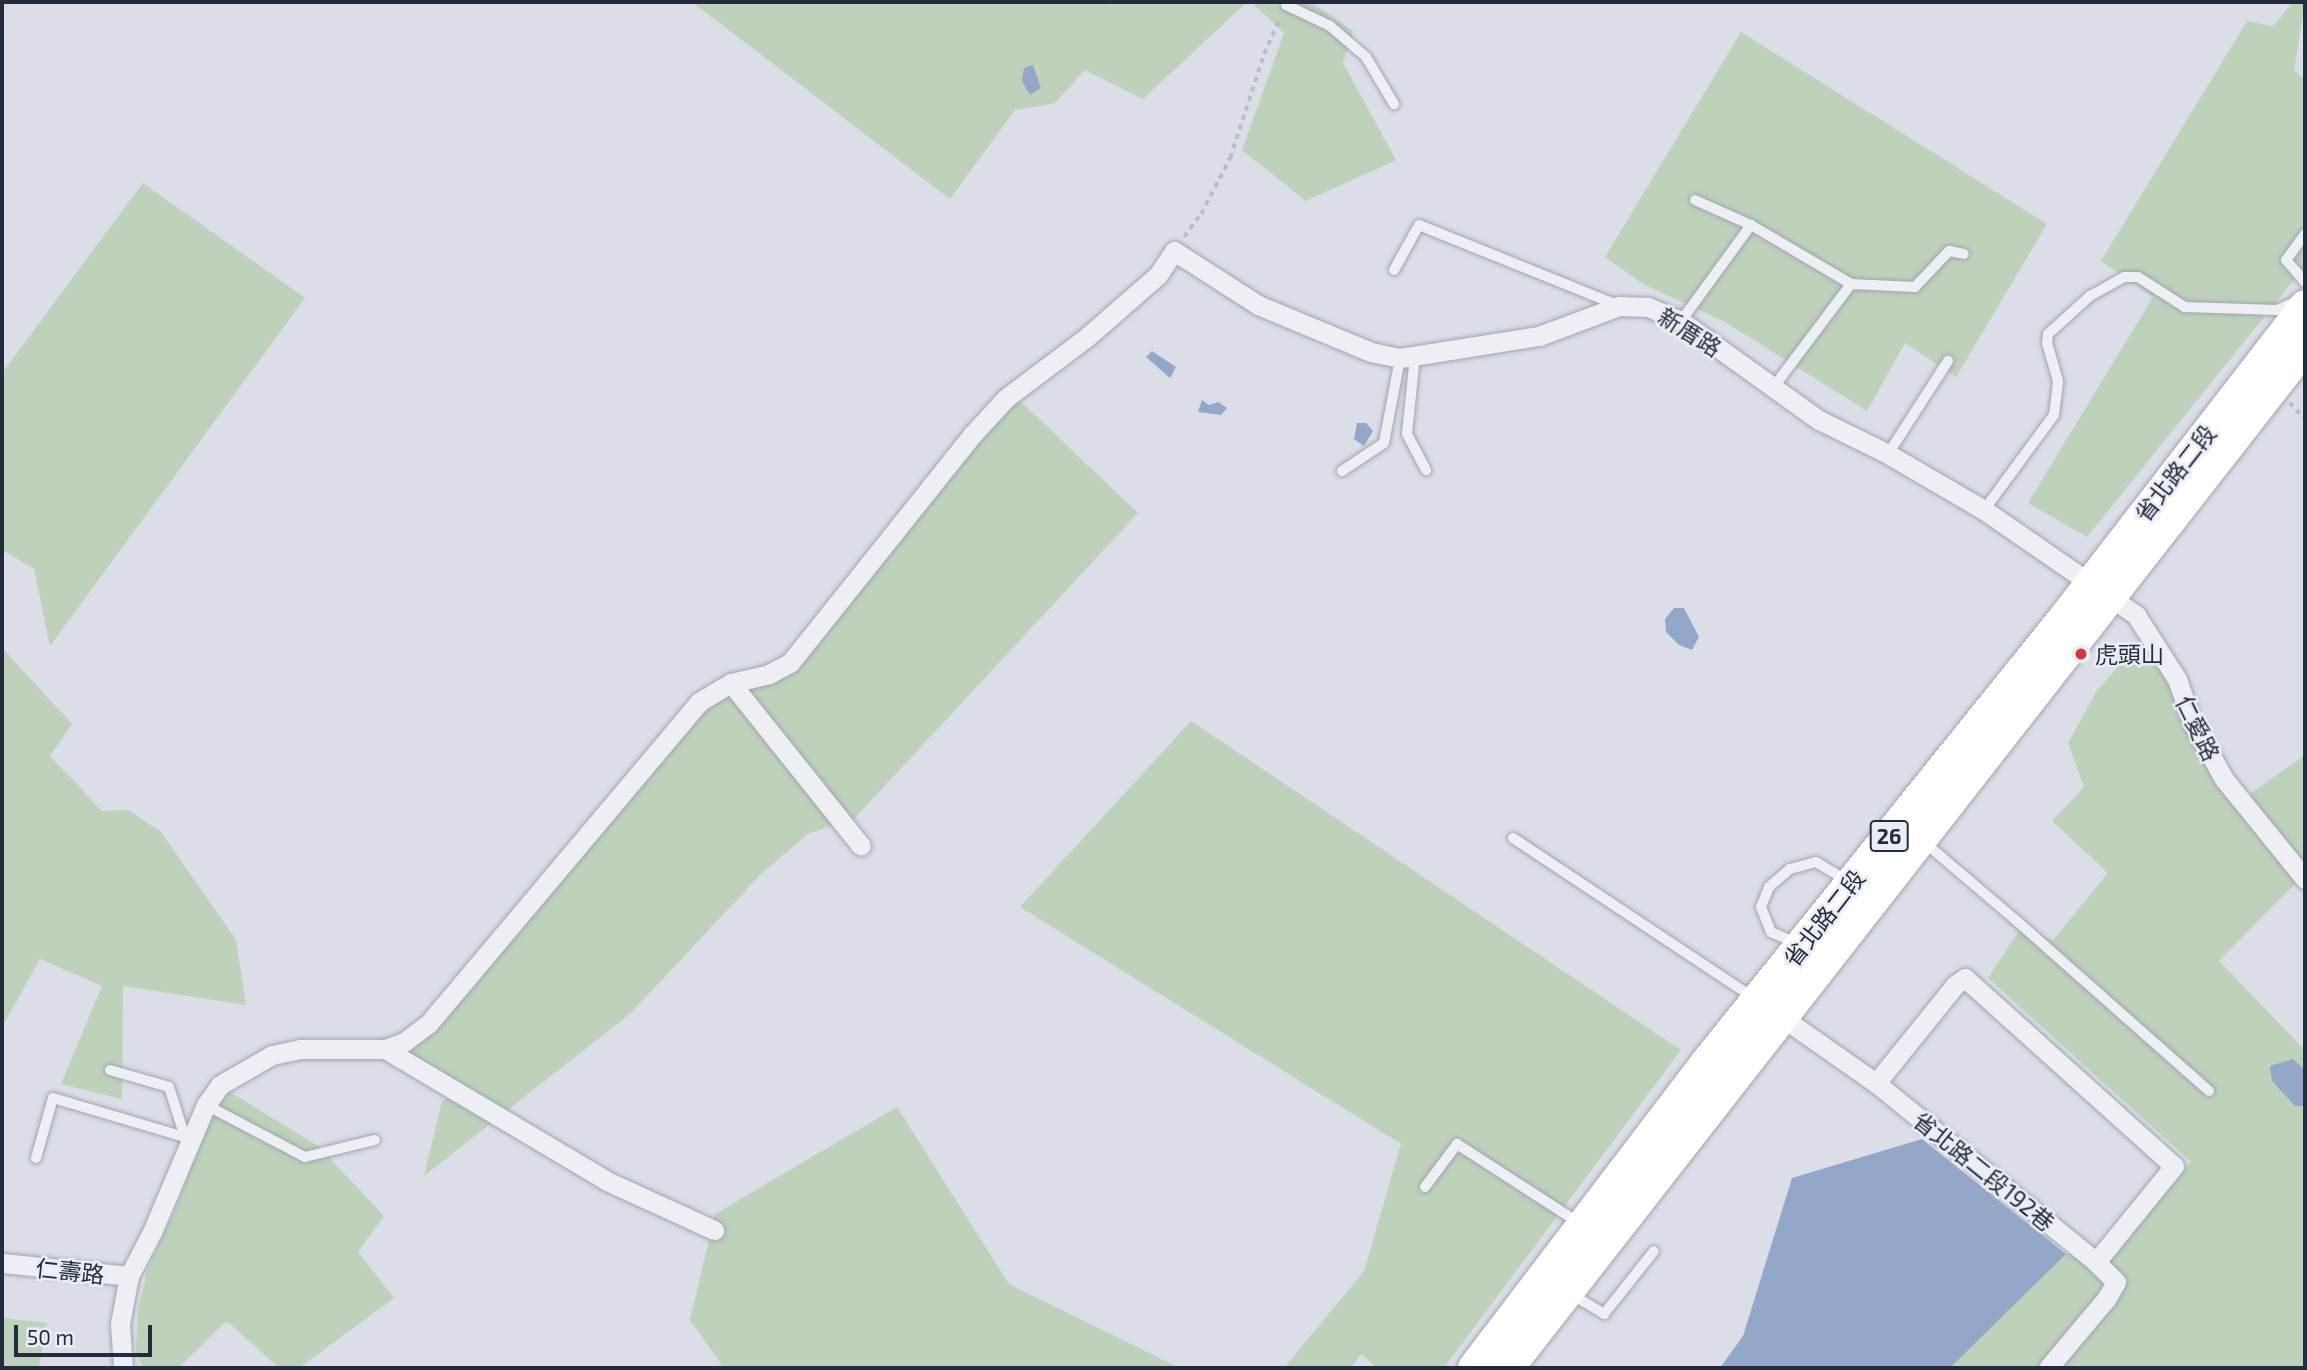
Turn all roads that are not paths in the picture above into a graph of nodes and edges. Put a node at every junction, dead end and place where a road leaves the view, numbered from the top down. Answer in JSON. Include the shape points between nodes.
{"nodes":[{"id":1,"x":1286,"y":5,"type":"road end"},
{"id":2,"x":1394,"y":104,"type":"dead end"},
{"id":3,"x":1695,"y":200,"type":"dead end"},
{"id":4,"x":1751,"y":225,"type":"junction"},
{"id":5,"x":2305,"y":234,"type":"edge"},
{"id":6,"x":1964,"y":254,"type":"dead end"},
{"id":7,"x":1394,"y":270,"type":"dead end"},
{"id":8,"x":2305,"y":282,"type":"edge"},
{"id":9,"x":1851,"y":284,"type":"junction"},
{"id":10,"x":2305,"y":298,"type":"edge"},
{"id":11,"x":1619,"y":306,"type":"junction"},
{"id":12,"x":2305,"y":306,"type":"edge"},
{"id":13,"x":1681,"y":321,"type":"junction"},
{"id":14,"x":2305,"y":346,"type":"edge"},
{"id":15,"x":1407,"y":357,"type":"junction"},
{"id":16,"x":1948,"y":361,"type":"dead end"},
{"id":17,"x":1773,"y":388,"type":"junction"},
{"id":18,"x":1888,"y":454,"type":"junction"},
{"id":19,"x":1426,"y":470,"type":"dead end"},
{"id":20,"x":1342,"y":471,"type":"dead end"},
{"id":21,"x":1984,"y":510,"type":"junction"},
{"id":22,"x":2100,"y":589,"type":"junction"},
{"id":23,"x":731,"y":683,"type":"junction"},
{"id":24,"x":1513,"y":838,"type":"dead end"},
{"id":25,"x":1921,"y":840,"type":"junction"},
{"id":26,"x":861,"y":846,"type":"dead end"},
{"id":27,"x":2305,"y":879,"type":"edge"},
{"id":28,"x":1852,"y":883,"type":"junction"},
{"id":29,"x":1803,"y":946,"type":"junction"},
{"id":30,"x":1770,"y":1009,"type":"junction"},
{"id":31,"x":386,"y":1049,"type":"junction"},
{"id":32,"x":110,"y":1070,"type":"dead end"},
{"id":33,"x":1876,"y":1083,"type":"junction"},
{"id":34,"x":2209,"y":1091,"type":"dead end"},
{"id":35,"x":206,"y":1105,"type":"junction"},
{"id":36,"x":187,"y":1140,"type":"junction"},
{"id":37,"x":375,"y":1140,"type":"dead end"},
{"id":38,"x":36,"y":1158,"type":"dead end"},
{"id":39,"x":1425,"y":1187,"type":"dead end"},
{"id":40,"x":1583,"y":1226,"type":"junction"},
{"id":41,"x":714,"y":1230,"type":"dead end"},
{"id":42,"x":1654,"y":1251,"type":"dead end"},
{"id":43,"x":2096,"y":1262,"type":"junction"},
{"id":44,"x":2,"y":1263,"type":"edge"},
{"id":45,"x":129,"y":1276,"type":"junction"},
{"id":46,"x":1567,"y":1292,"type":"junction"},
{"id":47,"x":123,"y":1368,"type":"edge"},
{"id":48,"x":1475,"y":1368,"type":"edge"},
{"id":49,"x":1508,"y":1368,"type":"edge"},
{"id":50,"x":2048,"y":1368,"type":"edge"}],
"edges":[{"from":1,"to":2,"type":"lane","via":[[1330,26],[1366,57]]},
{"from":3,"to":4,"type":"lane"},
{"from":4,"to":9,"type":"lane"},
{"from":4,"to":13,"type":"lane"},
{"from":5,"to":8,"type":"lane","via":[[2286,260]]},
{"from":6,"to":9,"type":"lane","via":[[1949,251],[1915,286]]},
{"from":7,"to":11,"type":"lane","via":[[1419,225]]},
{"from":9,"to":17,"type":"lane"},
{"from":10,"to":21,"type":"lane","via":[[2277,310],[2185,307],[2138,277],[2124,277],[2090,296],[2048,334],[2058,381],[2054,415]]},
{"from":11,"to":13,"type":"street","name":"新厝路","via":[[1648,307]]},
{"from":11,"to":15,"type":"street","name":"新厝路","via":[[1539,336]]},
{"from":12,"to":22,"type":"main road","name":"省北路二段","number":"26"},
{"from":13,"to":17,"type":"street","name":"新厝路"},
{"from":14,"to":22,"type":"main road","name":"省北路二段","number":"26"},
{"from":15,"to":19,"type":"lane","via":[[1406,434]]},
{"from":15,"to":20,"type":"lane","via":[[1384,443]]},
{"from":15,"to":23,"type":"street","name":"新厝路","via":[[1371,352],[1258,305],[1174,250],[1158,275],[1087,337],[1006,398],[790,663],[769,674]]},
{"from":16,"to":18,"type":"lane"},
{"from":17,"to":18,"type":"street","name":"新厝路","via":[[1819,420]]},
{"from":18,"to":21,"type":"street","name":"新厝路"},
{"from":21,"to":22,"type":"street","name":"新厝路"},
{"from":22,"to":25,"type":"main road","name":"省北路二段","number":"26"},
{"from":22,"to":27,"type":"street","name":"仁愛路","via":[[2136,615],[2177,679],[2192,722],[2224,779]]},
{"from":22,"to":28,"type":"main road","name":"省北路二段","number":"26"},
{"from":23,"to":26,"type":"street"},
{"from":23,"to":31,"type":"street","via":[[699,702],[429,1023]]},
{"from":24,"to":30,"type":"lane"},
{"from":25,"to":30,"type":"main road","name":"省北路二段","number":"26"},
{"from":25,"to":34,"type":"lane"},
{"from":28,"to":29,"type":"main road","name":"省北路二段","number":"26"},
{"from":28,"to":29,"type":"lane","via":[[1816,862],[1790,869],[1769,887],[1761,907],[1771,932]]},
{"from":29,"to":30,"type":"main road","name":"省北路二段","number":"26"},
{"from":30,"to":33,"type":"street","name":"省北路二段192巷"},
{"from":30,"to":40,"type":"main road","name":"省北路二段","number":"26"},
{"from":30,"to":46,"type":"main road","name":"省北路二段","number":"26"},
{"from":31,"to":35,"type":"street","via":[[300,1049],[272,1055],[220,1084]]},
{"from":31,"to":41,"type":"street","via":[[607,1181]]},
{"from":32,"to":36,"type":"lane","via":[[169,1087]]},
{"from":33,"to":43,"type":"street","name":"省北路二段192巷"},
{"from":33,"to":43,"type":"street","via":[[1965,978],[2174,1166]]},
{"from":35,"to":36,"type":"street"},
{"from":35,"to":37,"type":"lane","via":[[304,1157]]},
{"from":36,"to":38,"type":"lane","via":[[53,1098]]},
{"from":36,"to":45,"type":"street","via":[[152,1232]]},
{"from":39,"to":40,"type":"lane","via":[[1457,1144]]},
{"from":40,"to":48,"type":"main road","name":"省北路二段","number":"26"},
{"from":42,"to":46,"type":"lane","via":[[1604,1314]]},
{"from":43,"to":50,"type":"street","name":"省北路二段192巷","via":[[2116,1282]]},
{"from":44,"to":45,"type":"street","name":"仁壽路"},
{"from":45,"to":47,"type":"street","name":"仁壽路","via":[[120,1324]]},
{"from":46,"to":49,"type":"main road","name":"省北路二段","number":"26"}]}
